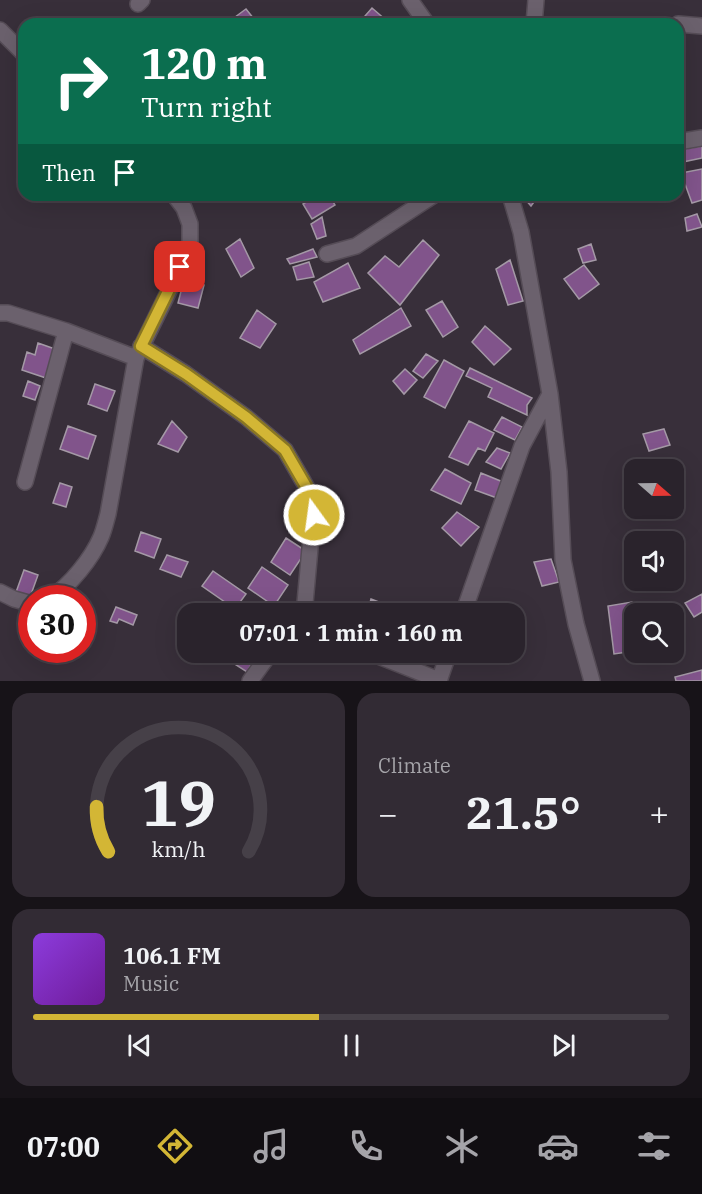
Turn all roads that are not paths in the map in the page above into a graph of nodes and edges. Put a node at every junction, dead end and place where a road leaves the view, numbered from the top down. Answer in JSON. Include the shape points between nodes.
{"nodes":[{"id":1,"x":410,"y":0,"type":"edge"},
{"id":2,"x":536,"y":0,"type":"edge"},
{"id":3,"x":423,"y":18,"type":"edge"},
{"id":4,"x":534,"y":18,"type":"edge"},
{"id":5,"x":684,"y":24,"type":"edge"},
{"id":6,"x":702,"y":26,"type":"edge"},
{"id":7,"x":0,"y":30,"type":"edge"},
{"id":8,"x":18,"y":48,"type":"edge"},
{"id":9,"x":702,"y":138,"type":"edge"},
{"id":10,"x":684,"y":141,"type":"edge"},
{"id":11,"x":179,"y":201,"type":"edge"},
{"id":12,"x":425,"y":201,"type":"edge"},
{"id":13,"x":512,"y":201,"type":"edge"},
{"id":14,"x":327,"y":254,"type":"dead end"},
{"id":15,"x":0,"y":313,"type":"edge"},
{"id":16,"x":66,"y":331,"type":"junction"},
{"id":17,"x":139,"y":352,"type":"junction"},
{"id":18,"x":550,"y":394,"type":"junction"},
{"id":19,"x":26,"y":482,"type":"dead end"},
{"id":20,"x":65,"y":585,"type":"edge"},
{"id":21,"x":0,"y":592,"type":"edge"},
{"id":22,"x":18,"y":600,"type":"edge"},
{"id":23,"x":305,"y":603,"type":"edge"},
{"id":24,"x":468,"y":603,"type":"edge"},
{"id":25,"x":263,"y":663,"type":"edge"},
{"id":26,"x":396,"y":663,"type":"edge"},
{"id":27,"x":445,"y":663,"type":"edge"},
{"id":28,"x":439,"y":680,"type":"edge"},
{"id":29,"x":250,"y":681,"type":"edge"},
{"id":30,"x":592,"y":681,"type":"edge"}],
"edges":[{"from":1,"to":3,"type":"street"},
{"from":2,"to":4,"type":"street"},
{"from":5,"to":6,"type":"street"},
{"from":7,"to":8,"type":"street"},
{"from":9,"to":10,"type":"street"},
{"from":11,"to":17,"type":"street","via":[[190,225],[190,248]]},
{"from":12,"to":14,"type":"street","via":[[356,246]]},
{"from":13,"to":18,"type":"street"},
{"from":15,"to":16,"type":"street"},
{"from":16,"to":17,"type":"street"},
{"from":16,"to":19,"type":"street"},
{"from":17,"to":20,"type":"street","via":[[102,536],[91,556]]},
{"from":17,"to":23,"type":"street","via":[[186,374],[285,450],[314,500]]},
{"from":18,"to":24,"type":"street","via":[[522,446]]},
{"from":18,"to":30,"type":"street","via":[[563,560]]},
{"from":21,"to":22,"type":"street"},
{"from":25,"to":29,"type":"street"},
{"from":26,"to":28,"type":"street"},
{"from":27,"to":28,"type":"street"}]}
